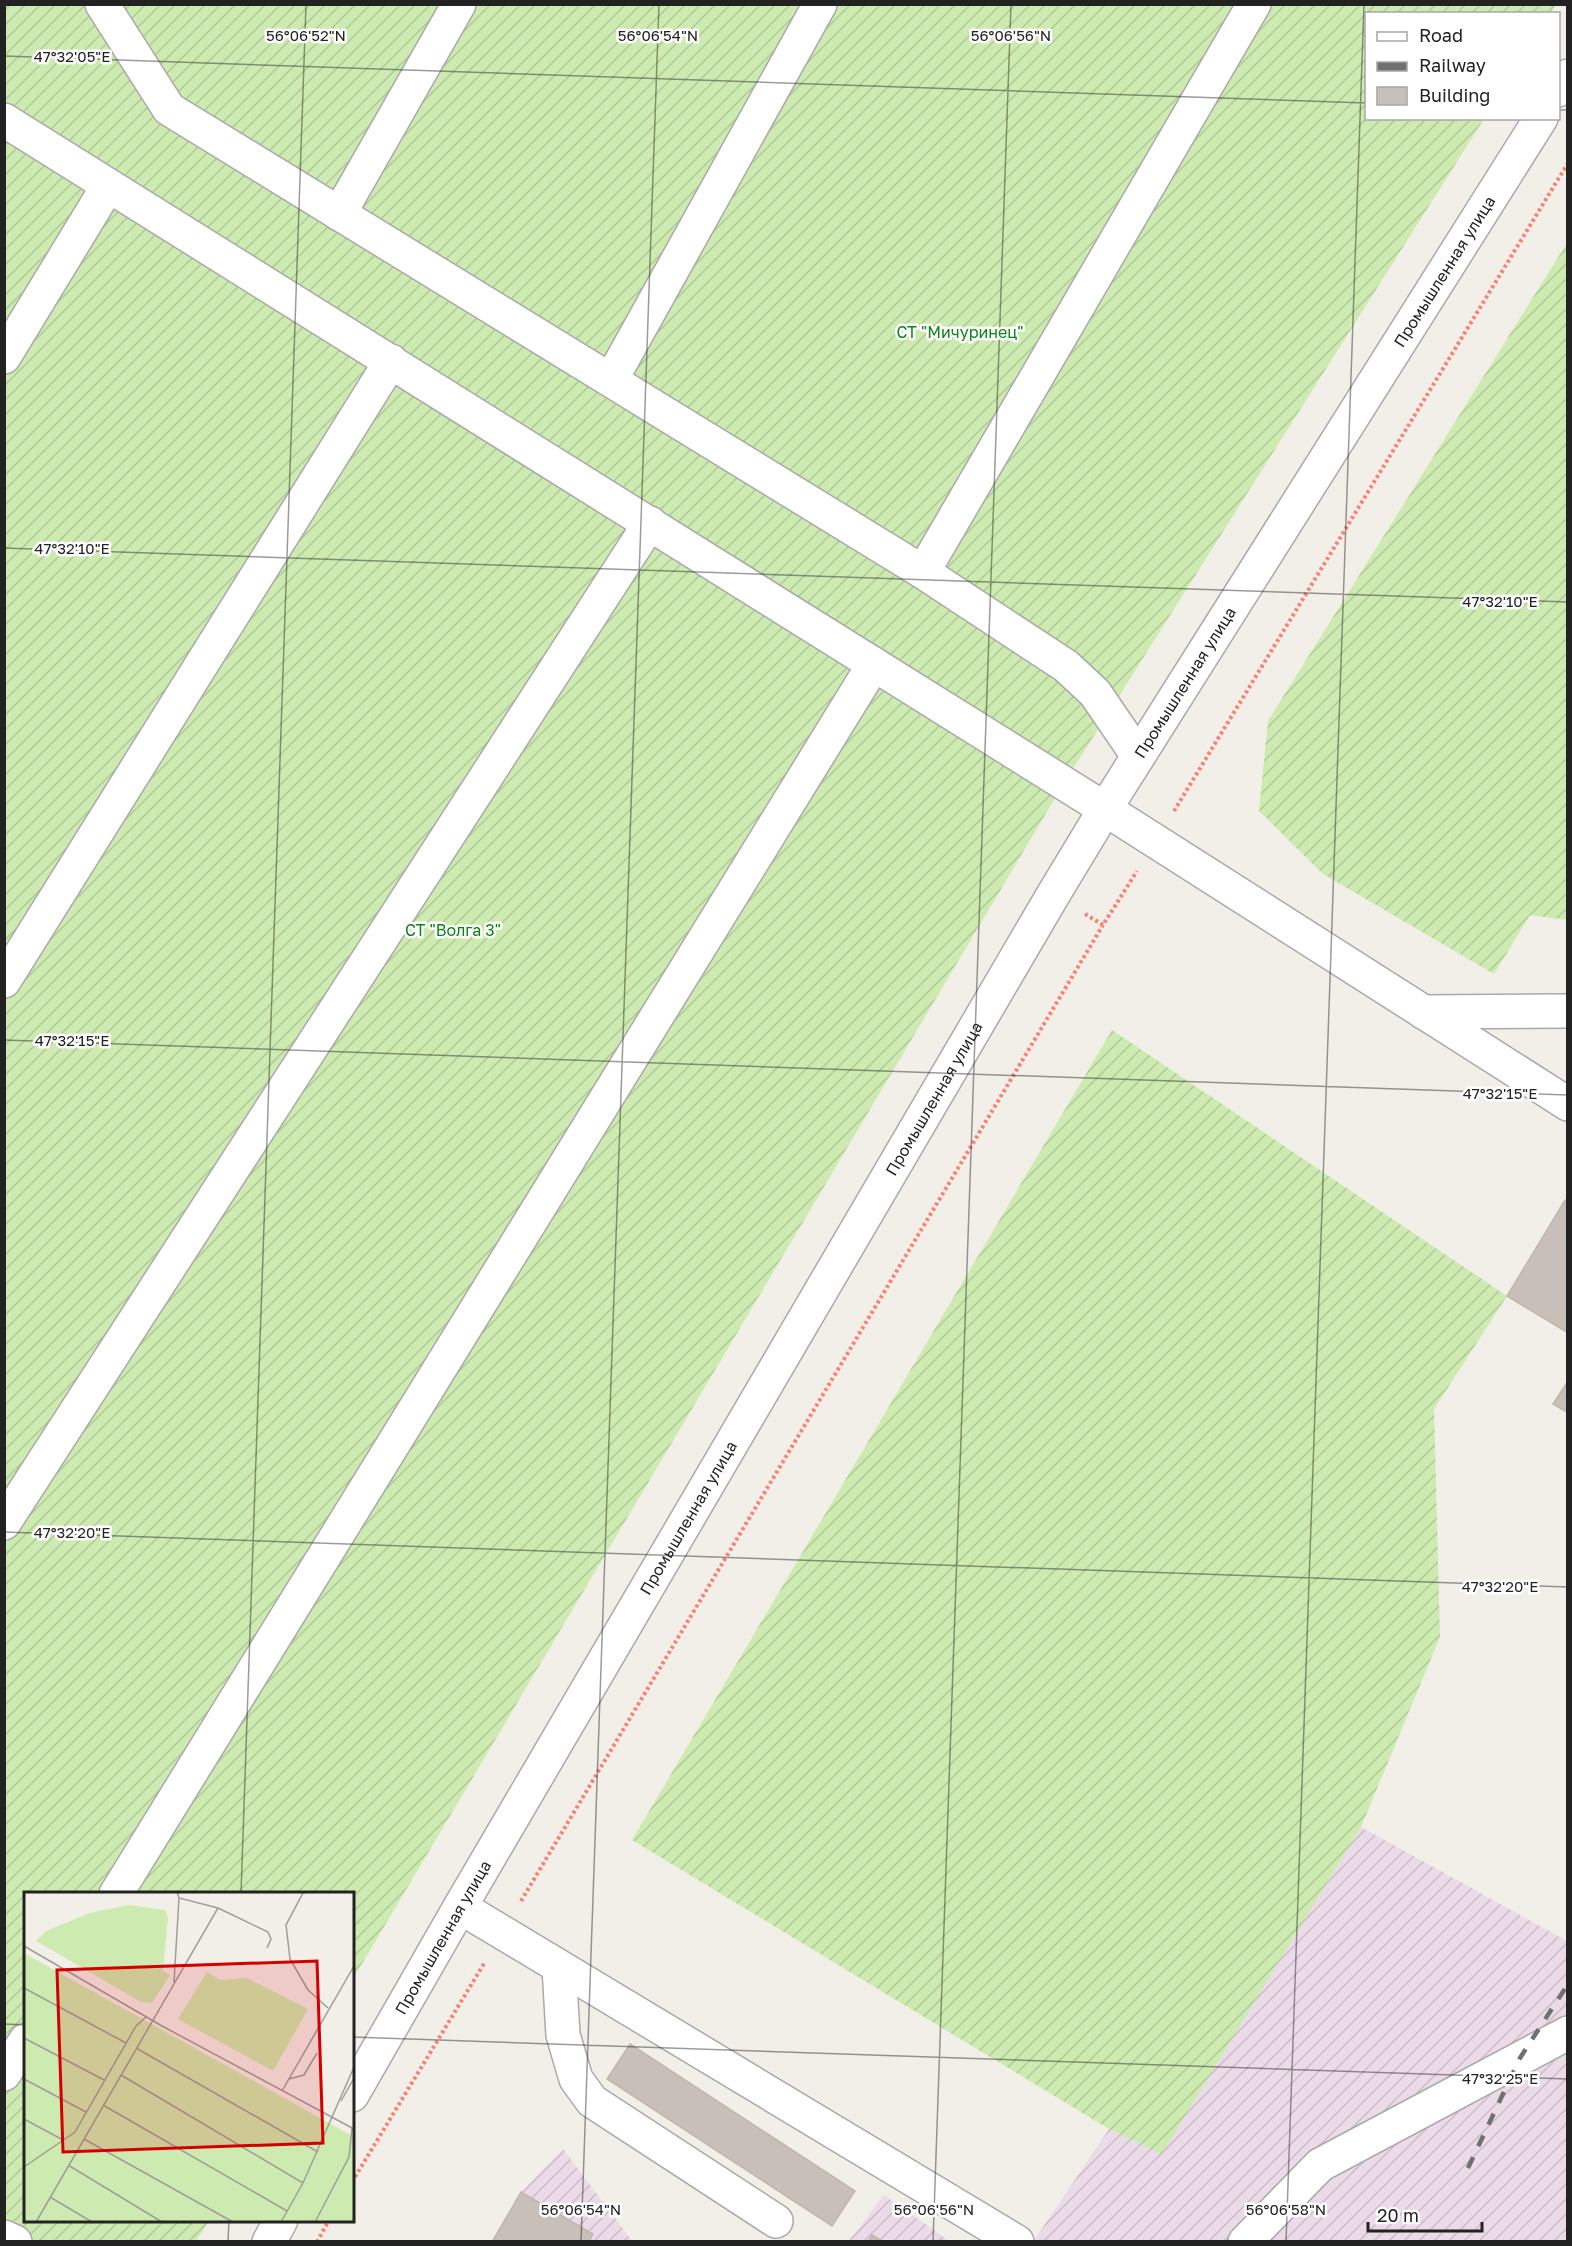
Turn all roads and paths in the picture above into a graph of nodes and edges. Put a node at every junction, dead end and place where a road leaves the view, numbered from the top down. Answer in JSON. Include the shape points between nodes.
{"nodes":[{"id":1,"x":459,"y":4,"type":"edge"},
{"id":2,"x":820,"y":4,"type":"edge"},
{"id":3,"x":1254,"y":4,"type":"edge"},
{"id":4,"x":103,"y":5,"type":"edge"},
{"id":5,"x":4,"y":120,"type":"edge"},
{"id":6,"x":1540,"y":120,"type":"edge"},
{"id":7,"x":1568,"y":163,"type":"edge"},
{"id":8,"x":108,"y":186,"type":"junction"},
{"id":9,"x":339,"y":214,"type":"junction"},
{"id":10,"x":4,"y":357,"type":"edge"},
{"id":11,"x":391,"y":361,"type":"junction"},
{"id":12,"x":611,"y":380,"type":"junction"},
{"id":13,"x":650,"y":523,"type":"junction"},
{"id":14,"x":923,"y":573,"type":"junction"},
{"id":15,"x":874,"y":664,"type":"junction"},
{"id":16,"x":1137,"y":756,"type":"junction"},
{"id":17,"x":1105,"y":809,"type":"junction"},
{"id":18,"x":1155,"y":841,"type":"junction"},
{"id":19,"x":1053,"y":895,"type":"junction"},
{"id":20,"x":1103,"y":925,"type":"junction"},
{"id":21,"x":4,"y":981,"type":"edge"},
{"id":22,"x":1568,"y":1011,"type":"edge"},
{"id":23,"x":1423,"y":1012,"type":"junction"},
{"id":24,"x":1568,"y":1104,"type":"edge"},
{"id":25,"x":4,"y":1523,"type":"edge"},
{"id":26,"x":117,"y":1892,"type":"edge"},
{"id":27,"x":460,"y":1907,"type":"junction"},
{"id":28,"x":502,"y":1932,"type":"junction"},
{"id":29,"x":559,"y":1967,"type":"junction"},
{"id":30,"x":1568,"y":2033,"type":"edge"},
{"id":31,"x":24,"y":2043,"type":"edge"},
{"id":32,"x":4,"y":2074,"type":"edge"},
{"id":33,"x":354,"y":2092,"type":"edge"},
{"id":34,"x":354,"y":2179,"type":"edge"},
{"id":35,"x":776,"y":2221,"type":"dead end"},
{"id":36,"x":280,"y":2222,"type":"edge"},
{"id":37,"x":328,"y":2222,"type":"edge"},
{"id":38,"x":4,"y":2237,"type":"edge"},
{"id":39,"x":15,"y":2241,"type":"edge"},
{"id":40,"x":269,"y":2241,"type":"edge"},
{"id":41,"x":317,"y":2241,"type":"edge"},
{"id":42,"x":1017,"y":2241,"type":"edge"},
{"id":43,"x":1245,"y":2241,"type":"edge"}],
"edges":[{"from":1,"to":9,"type":"street"},
{"from":2,"to":12,"type":"street"},
{"from":3,"to":14,"type":"street"},
{"from":4,"to":9,"type":"street","via":[[169,109]]},
{"from":5,"to":8,"type":"street"},
{"from":6,"to":16,"type":"street","name":"Промышленная улица"},
{"from":7,"to":18,"type":"path"},
{"from":8,"to":10,"type":"street"},
{"from":8,"to":11,"type":"street"},
{"from":9,"to":12,"type":"street"},
{"from":11,"to":13,"type":"street"},
{"from":11,"to":21,"type":"street"},
{"from":12,"to":14,"type":"street"},
{"from":13,"to":15,"type":"street"},
{"from":13,"to":25,"type":"street"},
{"from":14,"to":16,"type":"street","via":[[1066,666],[1095,693]]},
{"from":15,"to":17,"type":"street"},
{"from":15,"to":26,"type":"street"},
{"from":16,"to":17,"type":"street","name":"Промышленная улица"},
{"from":17,"to":18,"type":"street"},
{"from":17,"to":19,"type":"street","name":"Промышленная улица"},
{"from":18,"to":20,"type":"path"},
{"from":18,"to":23,"type":"street"},
{"from":19,"to":20,"type":"path"},
{"from":19,"to":27,"type":"street","name":"Промышленная улица"},
{"from":20,"to":28,"type":"path"},
{"from":22,"to":23,"type":"street"},
{"from":23,"to":24,"type":"street"},
{"from":27,"to":28,"type":"street"},
{"from":27,"to":33,"type":"street","name":"Промышленная улица"},
{"from":28,"to":29,"type":"street"},
{"from":28,"to":34,"type":"path"},
{"from":29,"to":35,"type":"street","via":[[563,2035],[576,2079],[592,2101]]},
{"from":29,"to":42,"type":"street"},
{"from":30,"to":43,"type":"street","via":[[1320,2165]]},
{"from":31,"to":32,"type":"street"},
{"from":36,"to":40,"type":"street"},
{"from":37,"to":41,"type":"path"},
{"from":38,"to":39,"type":"street"}]}
